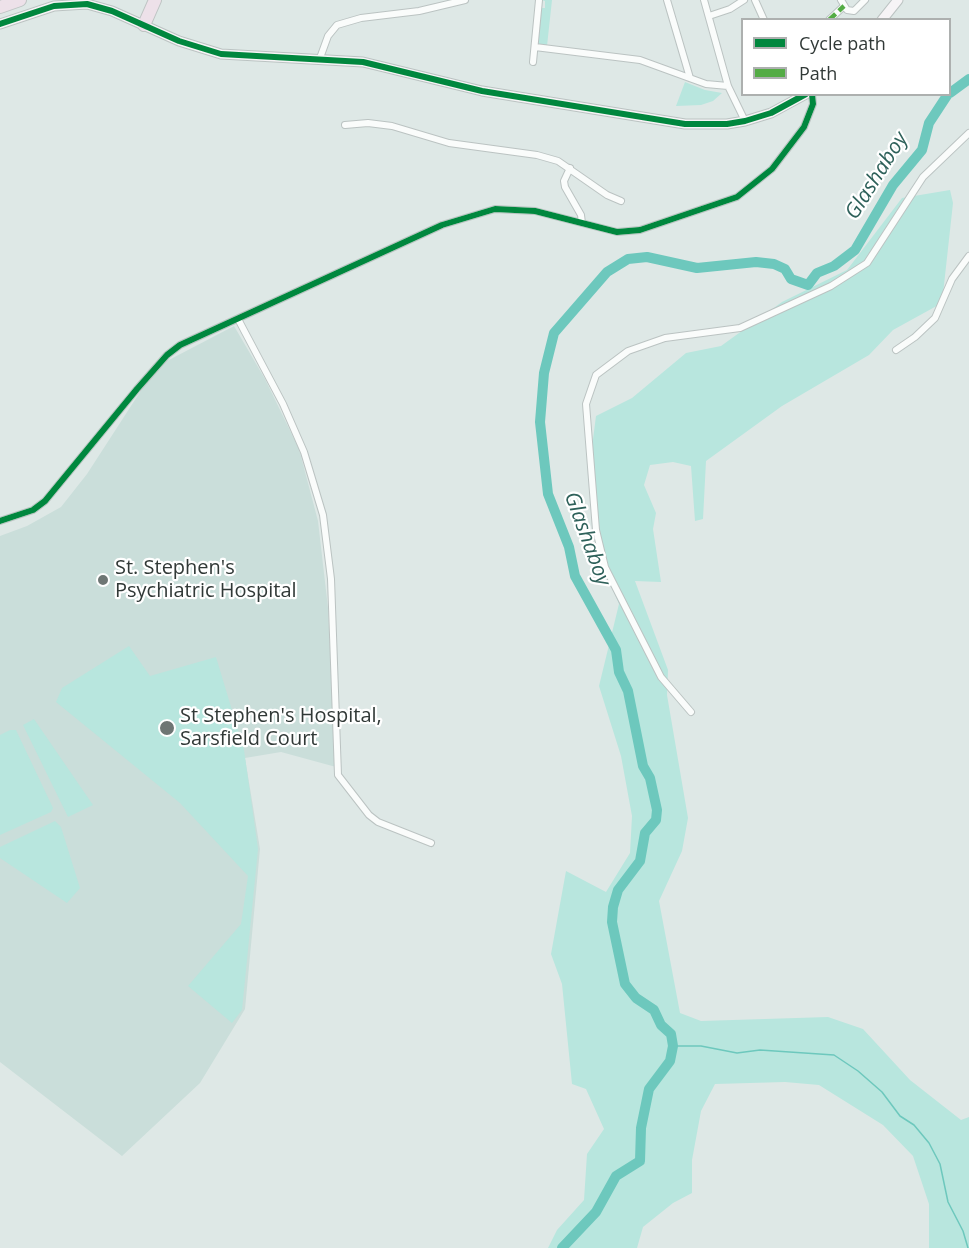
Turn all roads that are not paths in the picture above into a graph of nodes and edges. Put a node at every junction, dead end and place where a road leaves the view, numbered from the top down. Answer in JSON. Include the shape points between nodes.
{"nodes":[{"id":1,"x":20,"y":0,"type":"edge"},
{"id":2,"x":155,"y":0,"type":"edge"},
{"id":3,"x":465,"y":0,"type":"edge"},
{"id":4,"x":539,"y":0,"type":"edge"},
{"id":5,"x":667,"y":0,"type":"edge"},
{"id":6,"x":704,"y":0,"type":"edge"},
{"id":7,"x":744,"y":0,"type":"edge"},
{"id":8,"x":755,"y":0,"type":"edge"},
{"id":9,"x":865,"y":0,"type":"edge"},
{"id":10,"x":898,"y":0,"type":"edge"},
{"id":11,"x":842,"y":3,"type":"edge"},
{"id":12,"x":0,"y":7,"type":"edge"},
{"id":13,"x":709,"y":16,"type":"junction"},
{"id":14,"x":763,"y":18,"type":"edge"},
{"id":15,"x":831,"y":18,"type":"edge"},
{"id":16,"x":884,"y":18,"type":"edge"},
{"id":17,"x":0,"y":24,"type":"edge"},
{"id":18,"x":144,"y":25,"type":"junction"},
{"id":19,"x":535,"y":47,"type":"junction"},
{"id":20,"x":320,"y":58,"type":"junction"},
{"id":21,"x":533,"y":62,"type":"dead end"},
{"id":22,"x":690,"y":78,"type":"junction"},
{"id":23,"x":728,"y":86,"type":"junction"},
{"id":24,"x":802,"y":96,"type":"edge"},
{"id":25,"x":812,"y":96,"type":"edge"},
{"id":26,"x":745,"y":121,"type":"junction"},
{"id":27,"x":345,"y":125,"type":"dead end"},
{"id":28,"x":969,"y":133,"type":"edge"},
{"id":29,"x":570,"y":168,"type":"junction"},
{"id":30,"x":621,"y":201,"type":"dead end"},
{"id":31,"x":582,"y":223,"type":"junction"},
{"id":32,"x":969,"y":256,"type":"edge"},
{"id":33,"x":238,"y":319,"type":"junction"},
{"id":34,"x":896,"y":350,"type":"dead end"},
{"id":35,"x":0,"y":521,"type":"edge"},
{"id":36,"x":691,"y":712,"type":"dead end"},
{"id":37,"x":431,"y":843,"type":"dead end"}],
"edges":[{"from":1,"to":12,"type":"highway"},
{"from":2,"to":18,"type":"highway"},
{"from":3,"to":20,"type":"street","via":[[337,25]]},
{"from":4,"to":19,"type":"street"},
{"from":5,"to":22,"type":"street"},
{"from":6,"to":13,"type":"street"},
{"from":7,"to":13,"type":"street"},
{"from":8,"to":14,"type":"street"},
{"from":9,"to":11,"type":"street","via":[[854,11],[847,10]]},
{"from":10,"to":16,"type":"main road"},
{"from":11,"to":15,"type":"street"},
{"from":13,"to":23,"type":"street"},
{"from":17,"to":18,"type":"main road","via":[[54,6],[77,4],[98,6]]},
{"from":18,"to":20,"type":"main road","via":[[221,54]]},
{"from":19,"to":21,"type":"street"},
{"from":19,"to":22,"type":"street","via":[[640,60]]},
{"from":20,"to":26,"type":"main road","via":[[363,62],[482,91],[659,121],[701,125]]},
{"from":22,"to":23,"type":"street"},
{"from":23,"to":26,"type":"street"},
{"from":24,"to":26,"type":"main road","via":[[771,113]]},
{"from":25,"to":31,"type":"street","via":[[804,127],[772,169],[737,197],[640,230],[617,232]]},
{"from":27,"to":29,"type":"street","via":[[392,126],[449,143],[537,155]]},
{"from":28,"to":36,"type":"street","via":[[922,177],[867,264],[831,286],[740,328],[665,338],[628,351],[596,375],[586,404],[596,530],[605,567],[661,677]]},
{"from":29,"to":30,"type":"street"},
{"from":29,"to":31,"type":"street","via":[[565,187]]},
{"from":31,"to":33,"type":"street","via":[[535,211],[495,208],[442,225]]},
{"from":32,"to":34,"type":"street","via":[[952,279],[935,318]]},
{"from":33,"to":35,"type":"street","via":[[180,345],[167,355],[45,501],[33,510]]},
{"from":33,"to":37,"type":"street","via":[[304,452],[323,515],[331,579],[338,775],[378,822]]}]}
